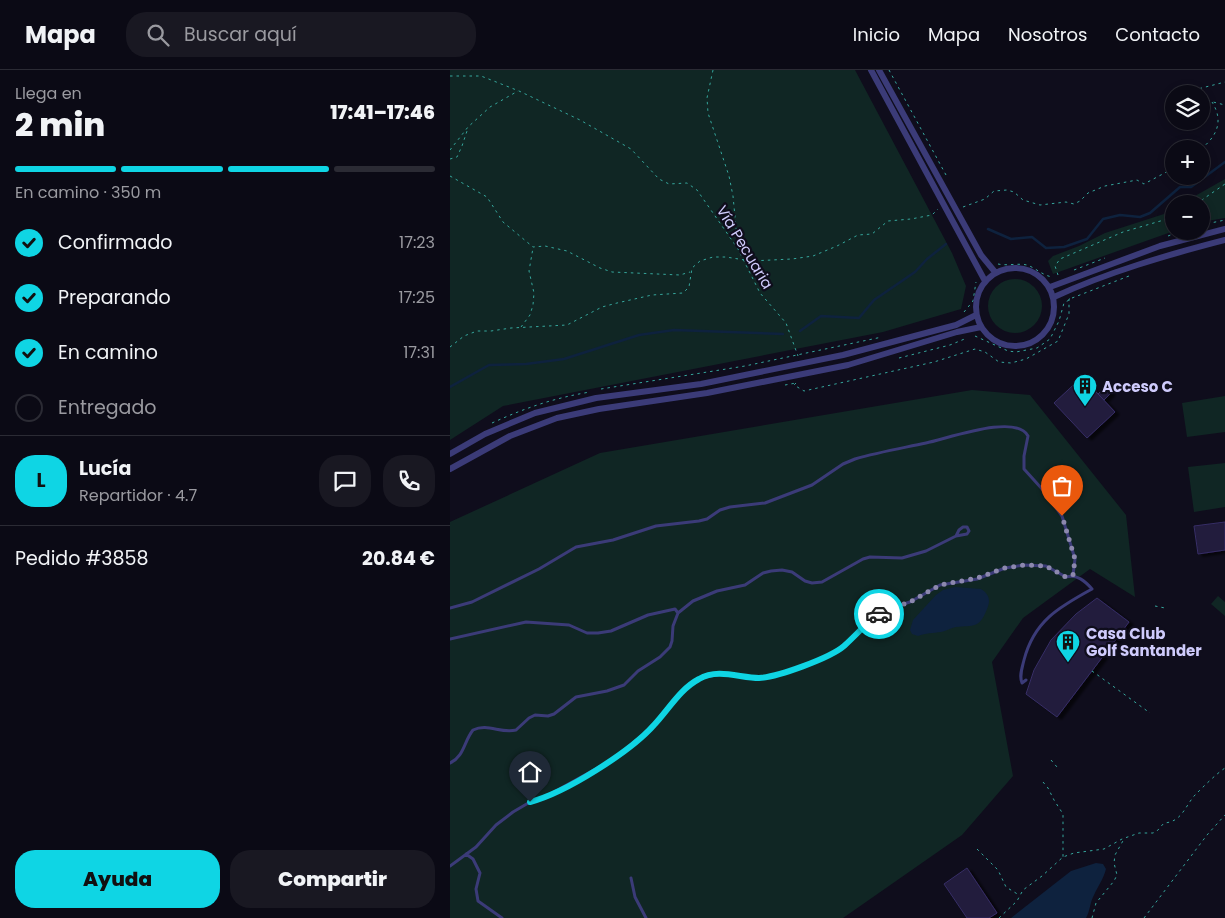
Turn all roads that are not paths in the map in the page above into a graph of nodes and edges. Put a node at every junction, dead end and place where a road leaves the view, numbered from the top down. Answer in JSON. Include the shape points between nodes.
{"nodes":[{"id":1,"x":871,"y":70,"type":"edge"},
{"id":2,"x":879,"y":70,"type":"edge"},
{"id":3,"x":1225,"y":229,"type":"edge"},
{"id":4,"x":1225,"y":240,"type":"edge"},
{"id":5,"x":996,"y":272,"type":"junction"},
{"id":6,"x":985,"y":281,"type":"junction"},
{"id":7,"x":1050,"y":288,"type":"junction"},
{"id":8,"x":1054,"y":297,"type":"junction"},
{"id":9,"x":976,"y":315,"type":"junction"},
{"id":10,"x":981,"y":327,"type":"junction"},
{"id":11,"x":450,"y":454,"type":"edge"},
{"id":12,"x":450,"y":469,"type":"edge"},
{"id":13,"x":956,"y":536,"type":"dead end"},
{"id":14,"x":1073,"y":575,"type":"junction"},
{"id":15,"x":450,"y":608,"type":"edge"},
{"id":16,"x":678,"y":613,"type":"junction"},
{"id":17,"x":450,"y":639,"type":"edge"},
{"id":18,"x":1026,"y":680,"type":"dead end"},
{"id":19,"x":450,"y":763,"type":"edge"},
{"id":20,"x":466,"y":854,"type":"junction"},
{"id":21,"x":450,"y":866,"type":"edge"},
{"id":22,"x":630,"y":878,"type":"dead end"},
{"id":23,"x":502,"y":918,"type":"edge"},
{"id":24,"x":646,"y":918,"type":"edge"}],
"edges":[{"from":1,"to":6,"type":"street"},
{"from":2,"to":5,"type":"street","via":[[981,255]]},
{"from":3,"to":7,"type":"street","via":[[1160,246]]},
{"from":4,"to":8,"type":"street","via":[[1171,254]]},
{"from":5,"to":6,"type":"street"},
{"from":5,"to":7,"type":"street","via":[[1012,267],[1027,269],[1042,277]]},
{"from":6,"to":9,"type":"street","via":[[979,292]]},
{"from":7,"to":8,"type":"street"},
{"from":8,"to":10,"type":"street","via":[[1055,308],[1050,324],[1034,342],[1022,346],[1007,345],[994,340]]},
{"from":9,"to":10,"type":"street"},
{"from":9,"to":11,"type":"street","via":[[956,325],[843,355],[701,384],[596,398],[543,411],[509,423]]},
{"from":10,"to":12,"type":"street","via":[[802,374],[557,418],[510,436]]},
{"from":13,"to":16,"type":"lane","via":[[926,551],[902,558],[863,559],[822,582],[805,581],[792,572],[782,570],[762,573],[745,585],[703,596]]},
{"from":14,"to":15,"type":"lane","via":[[1075,559],[1062,516],[1024,469],[1026,432],[1018,428],[998,427],[855,459],[812,485],[765,503],[730,507],[707,519],[656,526],[613,540],[576,547],[472,602]]},
{"from":14,"to":18,"type":"lane","via":[[1092,589],[1054,611],[1033,635],[1021,671],[1020,681]]},
{"from":14,"to":20,"type":"lane","via":[[1066,577],[1046,566],[1024,565],[940,585],[874,617],[843,647],[825,657],[778,675],[758,678],[721,674],[701,678],[685,689],[654,726],[612,760],[513,812]]},
{"from":16,"to":17,"type":"lane","via":[[675,609],[661,611],[598,633],[587,633],[569,625],[526,622]]},
{"from":16,"to":19,"type":"lane","via":[[670,648],[624,685],[576,697],[554,714],[535,715],[516,730],[487,727],[473,730],[461,755]]},
{"from":20,"to":21,"type":"lane"},
{"from":20,"to":23,"type":"lane","via":[[473,859],[480,873],[476,889],[478,901]]},
{"from":22,"to":24,"type":"lane","via":[[635,898]]}]}
